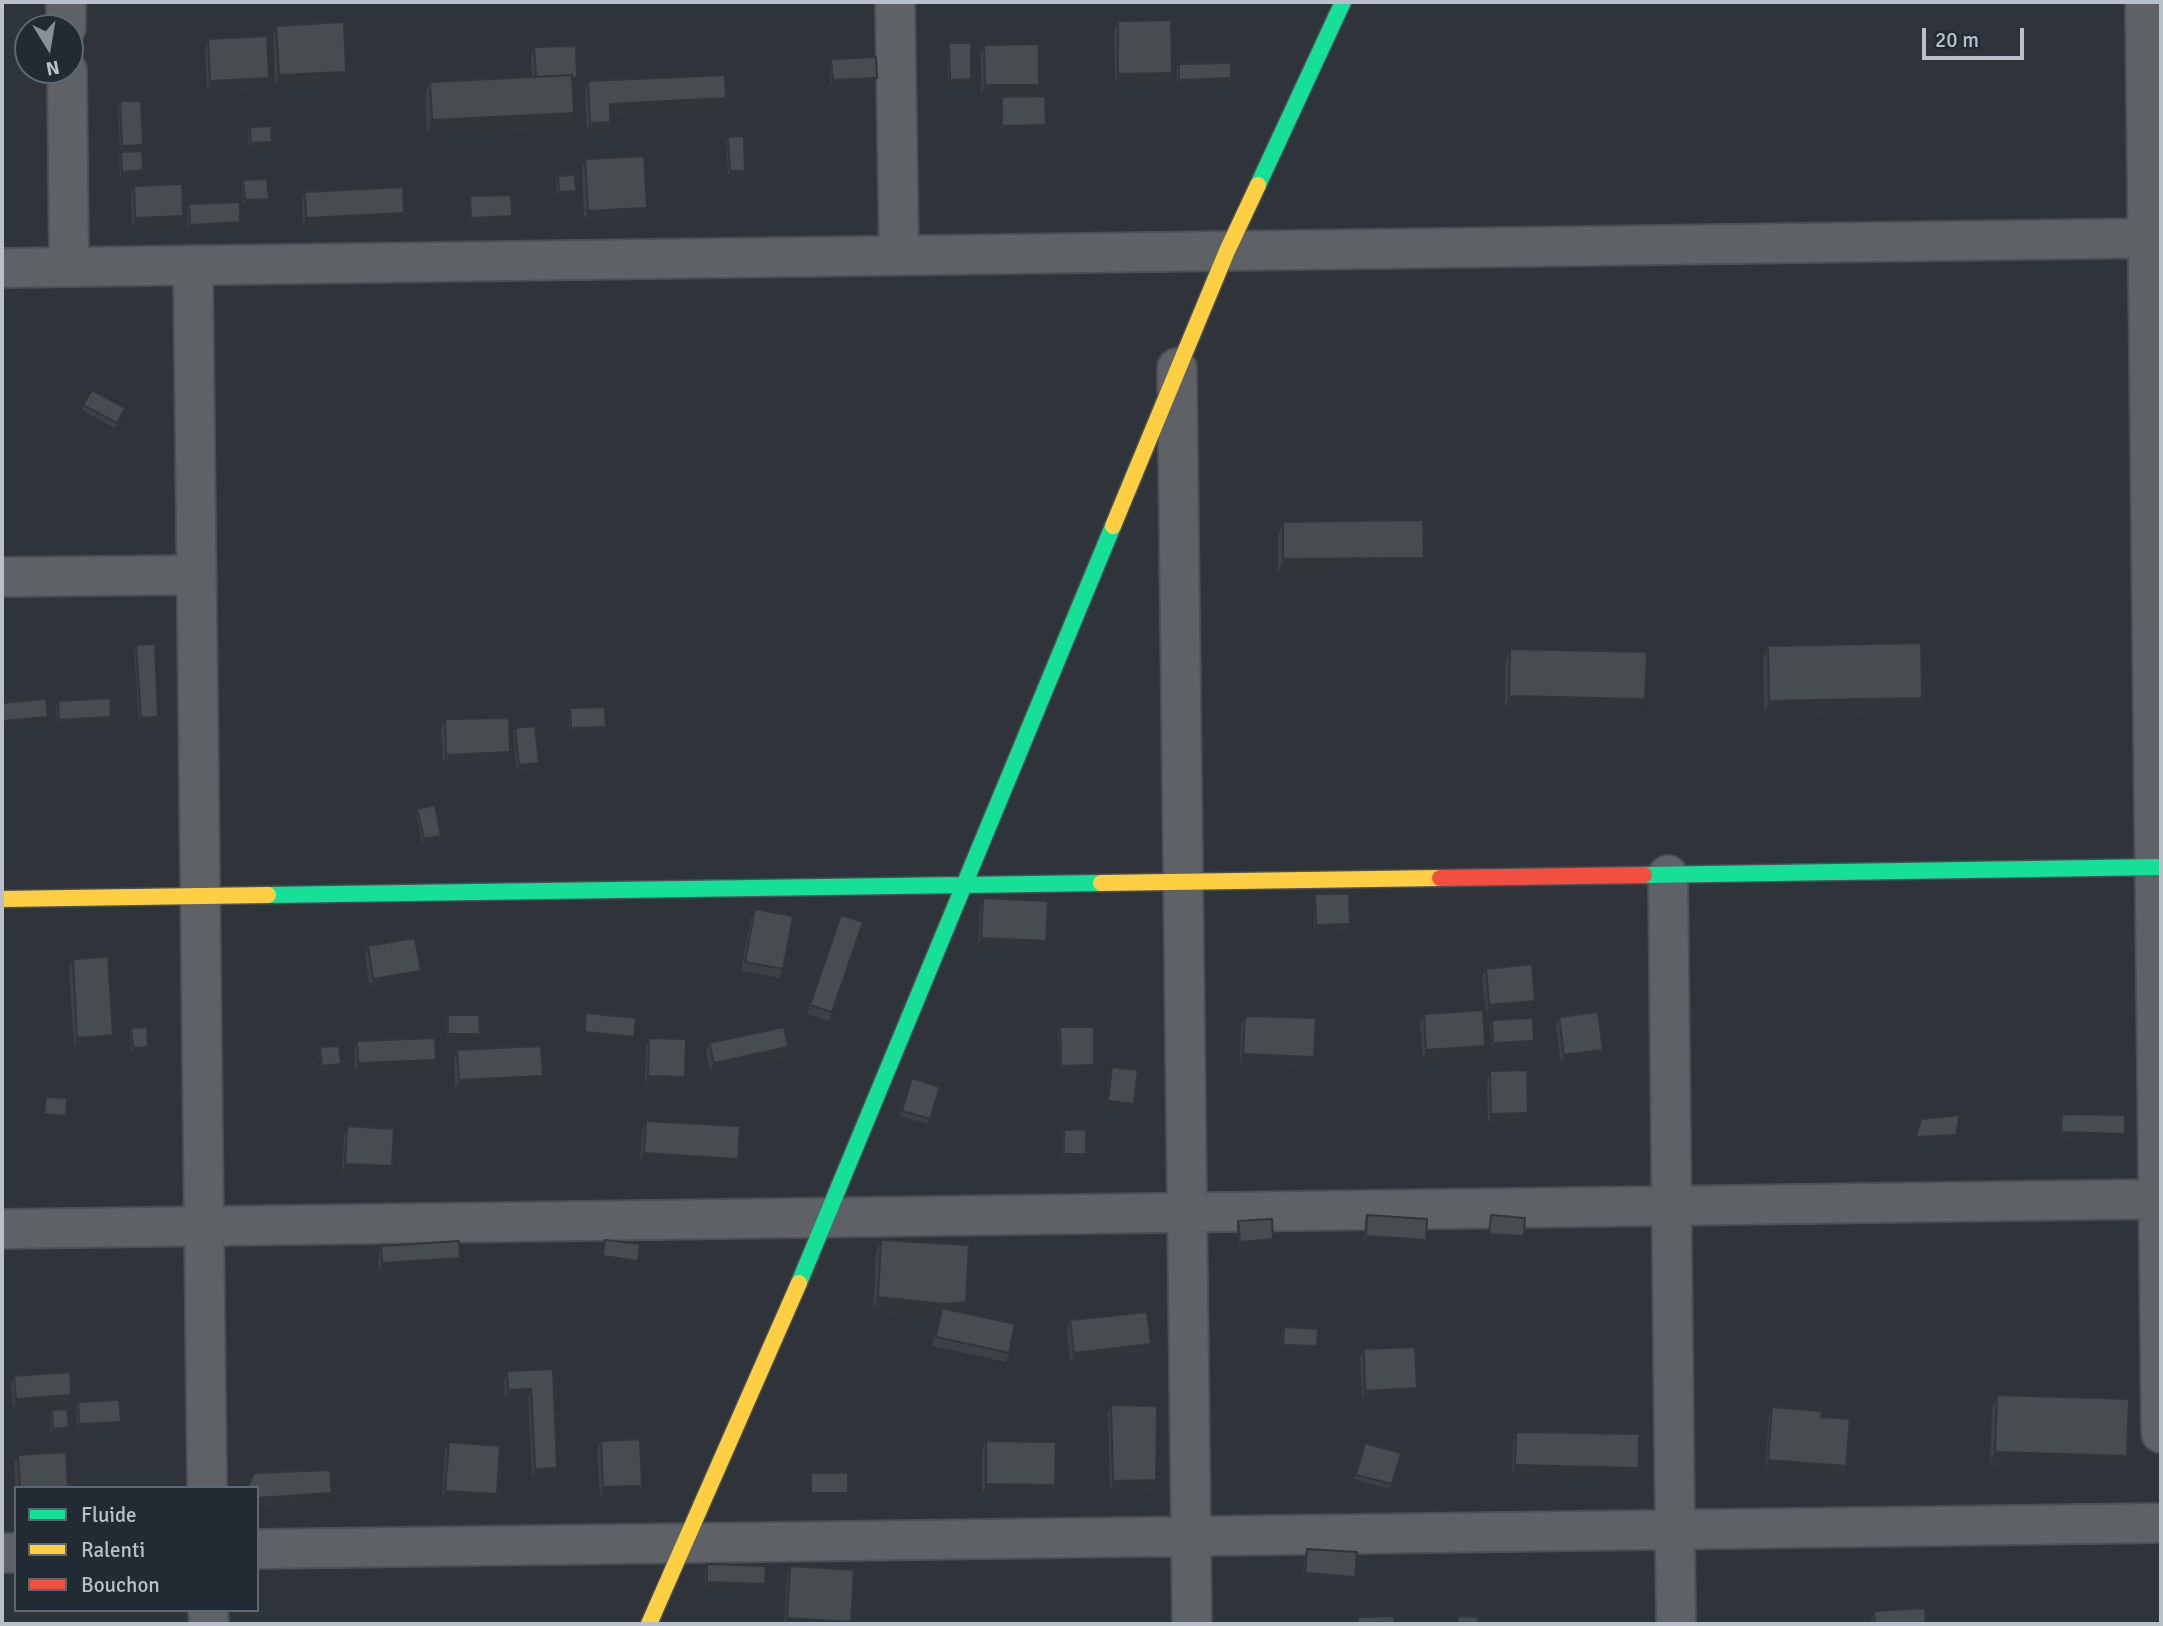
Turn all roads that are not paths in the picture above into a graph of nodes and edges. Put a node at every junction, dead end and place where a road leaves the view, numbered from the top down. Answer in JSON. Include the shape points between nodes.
{"nodes":[{"id":1,"x":895,"y":2,"type":"edge"},
{"id":2,"x":1343,"y":2,"type":"edge"},
{"id":3,"x":2145,"y":2,"type":"edge"},
{"id":4,"x":66,"y":84,"type":"edge"},
{"id":5,"x":2154,"y":238,"type":"edge"},
{"id":6,"x":1227,"y":251,"type":"junction"},
{"id":7,"x":898,"y":255,"type":"junction"},
{"id":8,"x":193,"y":265,"type":"junction"},
{"id":9,"x":69,"y":267,"type":"junction"},
{"id":10,"x":2,"y":268,"type":"edge"},
{"id":11,"x":1177,"y":368,"type":"junction"},
{"id":12,"x":196,"y":575,"type":"junction"},
{"id":13,"x":2,"y":577,"type":"edge"},
{"id":14,"x":2158,"y":867,"type":"edge"},
{"id":15,"x":1668,"y":875,"type":"junction"},
{"id":16,"x":1183,"y":882,"type":"junction"},
{"id":17,"x":968,"y":885,"type":"junction"},
{"id":18,"x":200,"y":896,"type":"junction"},
{"id":19,"x":2,"y":899,"type":"edge"},
{"id":20,"x":2160,"y":1199,"type":"edge"},
{"id":21,"x":1672,"y":1206,"type":"junction"},
{"id":22,"x":1187,"y":1212,"type":"junction"},
{"id":23,"x":828,"y":1217,"type":"junction"},
{"id":24,"x":204,"y":1226,"type":"junction"},
{"id":25,"x":2,"y":1229,"type":"edge"},
{"id":26,"x":2161,"y":1433,"type":"edge"},
{"id":27,"x":207,"y":1486,"type":"edge"},
{"id":28,"x":2161,"y":1523,"type":"edge"},
{"id":29,"x":1675,"y":1530,"type":"junction"},
{"id":30,"x":1191,"y":1537,"type":"junction"},
{"id":31,"x":684,"y":1544,"type":"junction"},
{"id":32,"x":259,"y":1549,"type":"edge"},
{"id":33,"x":649,"y":1624,"type":"edge"},
{"id":34,"x":1192,"y":1624,"type":"edge"},
{"id":35,"x":1676,"y":1624,"type":"edge"}],
"edges":[{"from":1,"to":7,"type":"street"},
{"from":2,"to":6,"type":"street"},
{"from":3,"to":5,"type":"street"},
{"from":4,"to":9,"type":"street"},
{"from":5,"to":6,"type":"street"},
{"from":5,"to":14,"type":"street"},
{"from":6,"to":7,"type":"street"},
{"from":6,"to":11,"type":"street"},
{"from":7,"to":8,"type":"street"},
{"from":8,"to":9,"type":"street"},
{"from":8,"to":12,"type":"street"},
{"from":9,"to":10,"type":"street"},
{"from":11,"to":16,"type":"street"},
{"from":11,"to":17,"type":"street"},
{"from":12,"to":13,"type":"street"},
{"from":12,"to":18,"type":"street"},
{"from":14,"to":15,"type":"street"},
{"from":14,"to":20,"type":"street"},
{"from":15,"to":16,"type":"street"},
{"from":15,"to":21,"type":"street"},
{"from":16,"to":17,"type":"street"},
{"from":16,"to":22,"type":"street"},
{"from":17,"to":18,"type":"street"},
{"from":17,"to":23,"type":"street"},
{"from":18,"to":19,"type":"street"},
{"from":18,"to":24,"type":"street"},
{"from":20,"to":21,"type":"street"},
{"from":20,"to":26,"type":"street"},
{"from":21,"to":22,"type":"street"},
{"from":21,"to":29,"type":"street"},
{"from":22,"to":23,"type":"street"},
{"from":22,"to":30,"type":"street"},
{"from":23,"to":24,"type":"street"},
{"from":23,"to":31,"type":"street"},
{"from":24,"to":25,"type":"street"},
{"from":24,"to":27,"type":"street"},
{"from":28,"to":29,"type":"street"},
{"from":29,"to":30,"type":"street"},
{"from":29,"to":35,"type":"street"},
{"from":30,"to":31,"type":"street"},
{"from":30,"to":34,"type":"street"},
{"from":31,"to":32,"type":"street"},
{"from":31,"to":33,"type":"street"}]}
